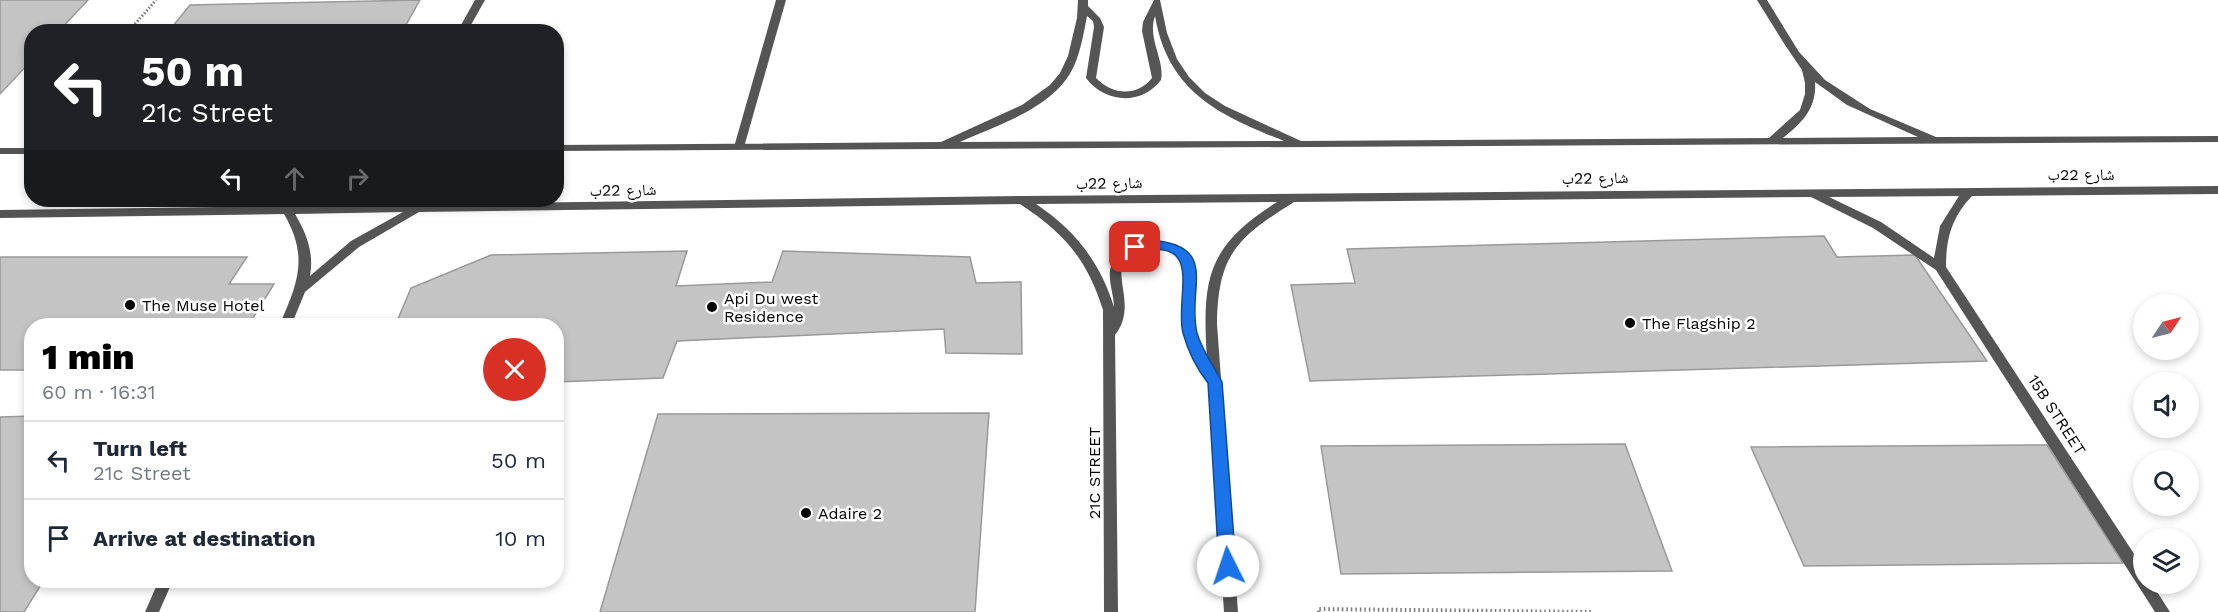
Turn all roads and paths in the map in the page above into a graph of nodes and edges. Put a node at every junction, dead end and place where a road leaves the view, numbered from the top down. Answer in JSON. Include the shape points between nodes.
{"nodes":[{"id":1,"x":156,"y":0,"type":"edge"},
{"id":2,"x":480,"y":0,"type":"edge"},
{"id":3,"x":782,"y":0,"type":"edge"},
{"id":4,"x":1762,"y":0,"type":"edge"},
{"id":5,"x":1157,"y":3,"type":"edge"},
{"id":6,"x":1083,"y":4,"type":"edge"},
{"id":7,"x":135,"y":24,"type":"edge"},
{"id":8,"x":466,"y":24,"type":"edge"},
{"id":9,"x":1807,"y":69,"type":"junction"},
{"id":10,"x":2218,"y":139,"type":"edge"},
{"id":11,"x":1772,"y":141,"type":"junction"},
{"id":12,"x":1937,"y":141,"type":"junction"},
{"id":13,"x":1303,"y":144,"type":"junction"},
{"id":14,"x":739,"y":147,"type":"junction"},
{"id":15,"x":941,"y":147,"type":"junction"},
{"id":16,"x":564,"y":148,"type":"edge"},
{"id":17,"x":0,"y":151,"type":"edge"},
{"id":18,"x":24,"y":151,"type":"edge"},
{"id":19,"x":2218,"y":190,"type":"edge"},
{"id":20,"x":1970,"y":191,"type":"junction"},
{"id":21,"x":1809,"y":192,"type":"junction"},
{"id":22,"x":1292,"y":198,"type":"junction"},
{"id":23,"x":1023,"y":200,"type":"junction"},
{"id":24,"x":552,"y":207,"type":"edge"},
{"id":25,"x":564,"y":207,"type":"edge"},
{"id":26,"x":417,"y":209,"type":"junction"},
{"id":27,"x":288,"y":212,"type":"junction"},
{"id":28,"x":0,"y":214,"type":"edge"},
{"id":29,"x":1940,"y":267,"type":"junction"},
{"id":30,"x":302,"y":289,"type":"junction"},
{"id":31,"x":289,"y":318,"type":"edge"},
{"id":32,"x":1110,"y":335,"type":"junction"},
{"id":33,"x":1215,"y":382,"type":"junction"},
{"id":34,"x":2133,"y":566,"type":"edge"},
{"id":35,"x":162,"y":588,"type":"edge"},
{"id":36,"x":2151,"y":594,"type":"edge"},
{"id":37,"x":152,"y":612,"type":"edge"},
{"id":38,"x":1111,"y":612,"type":"edge"},
{"id":39,"x":1231,"y":612,"type":"edge"},
{"id":40,"x":1319,"y":612,"type":"edge"},
{"id":41,"x":1592,"y":612,"type":"edge"},
{"id":42,"x":2163,"y":612,"type":"edge"}],
"edges":[{"from":1,"to":7,"type":"path"},
{"from":2,"to":8,"type":"street"},
{"from":3,"to":14,"type":"street"},
{"from":4,"to":9,"type":"street"},
{"from":5,"to":6,"type":"street","via":[[1147,28],[1157,78],[1153,85],[1132,95],[1106,92],[1091,78],[1099,27]]},
{"from":5,"to":13,"type":"street","via":[[1175,66],[1197,93],[1233,116]]},
{"from":6,"to":15,"type":"street","via":[[1073,57],[1049,91],[1010,115]]},
{"from":9,"to":11,"type":"street","via":[[1812,87],[1809,105],[1798,121]]},
{"from":9,"to":12,"type":"street","via":[[1858,107]]},
{"from":10,"to":12,"type":"street","name":"شارع 22ب"},
{"from":11,"to":12,"type":"street","name":"شارع 22ب"},
{"from":11,"to":13,"type":"street","name":"شارع 22ب"},
{"from":13,"to":15,"type":"street","name":"شارع 22ب"},
{"from":14,"to":15,"type":"street","name":"شارع 22ب"},
{"from":14,"to":16,"type":"street","name":"شارع 22ب"},
{"from":17,"to":18,"type":"street"},
{"from":19,"to":20,"type":"street","name":"شارع 22ب"},
{"from":20,"to":21,"type":"street","name":"شارع 22ب"},
{"from":20,"to":29,"type":"street","via":[[1945,224]]},
{"from":21,"to":22,"type":"street","name":"شارع 22ب"},
{"from":21,"to":29,"type":"street","name":"15B STREET","via":[[1877,225]]},
{"from":22,"to":23,"type":"street","name":"شارع 22ب"},
{"from":22,"to":33,"type":"street","name":"21C STREET","via":[[1236,237],[1217,268],[1210,304]]},
{"from":23,"to":25,"type":"street","name":"شارع 22ب"},
{"from":23,"to":32,"type":"street","name":"21C STREET","via":[[1064,229],[1093,266],[1109,310]]},
{"from":24,"to":26,"type":"street","name":"شارع 22ب"},
{"from":26,"to":27,"type":"street","name":"شارع 22ب"},
{"from":26,"to":30,"type":"street","via":[[355,244]]},
{"from":27,"to":28,"type":"street","name":"شارع 22ب"},
{"from":27,"to":30,"type":"street","via":[[306,245]]},
{"from":29,"to":34,"type":"street","name":"15B STREET"},
{"from":30,"to":31,"type":"street"},
{"from":32,"to":33,"type":"street","name":"21C STREET","via":[[1120,308],[1118,262],[1135,247],[1148,244],[1173,249],[1189,264],[1190,333]]},
{"from":32,"to":38,"type":"street","name":"21C STREET"},
{"from":33,"to":39,"type":"street","name":"21C STREET"},
{"from":35,"to":37,"type":"street"},
{"from":36,"to":42,"type":"street","name":"15B STREET"},
{"from":40,"to":41,"type":"path","via":[[1318,609]]}]}
